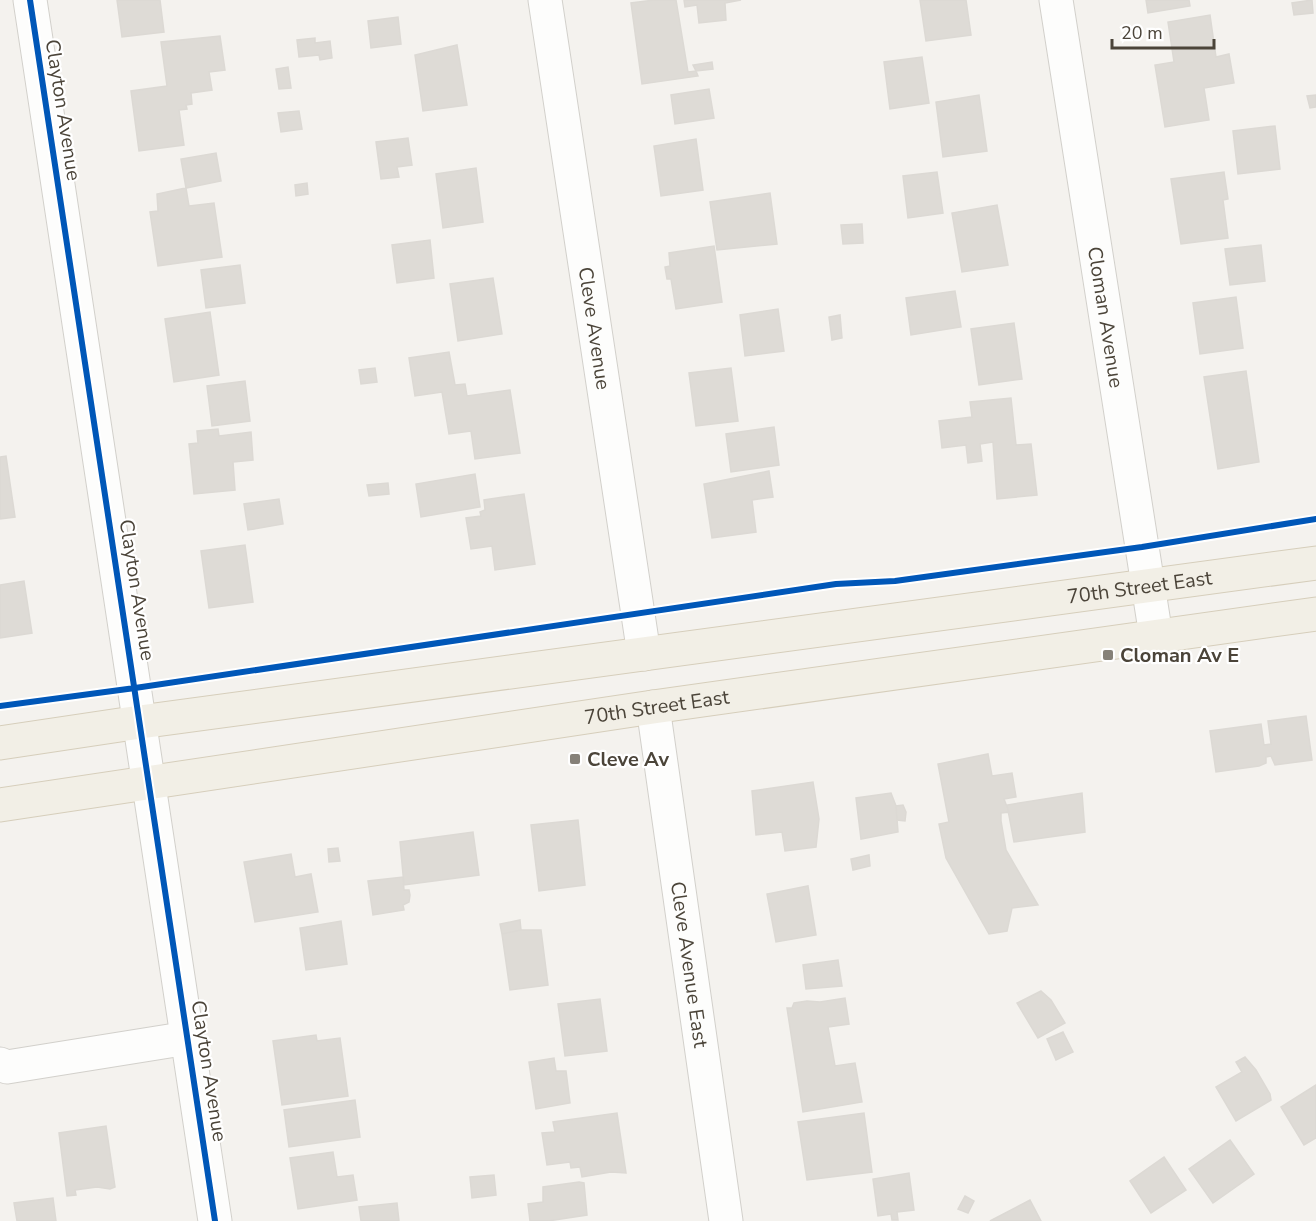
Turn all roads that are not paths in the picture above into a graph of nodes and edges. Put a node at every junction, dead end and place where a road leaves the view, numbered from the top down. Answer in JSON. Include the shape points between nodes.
{"nodes":[{"id":1,"x":30,"y":0,"type":"edge"},
{"id":2,"x":545,"y":0,"type":"edge"},
{"id":3,"x":1056,"y":0,"type":"edge"},
{"id":4,"x":1316,"y":563,"type":"edge"},
{"id":5,"x":1148,"y":586,"type":"junction"},
{"id":6,"x":1316,"y":614,"type":"edge"},
{"id":7,"x":1156,"y":636,"type":"junction"},
{"id":8,"x":644,"y":654,"type":"junction"},
{"id":9,"x":653,"y":707,"type":"junction"},
{"id":10,"x":140,"y":722,"type":"junction"},
{"id":11,"x":0,"y":743,"type":"edge"},
{"id":12,"x":150,"y":784,"type":"junction"},
{"id":13,"x":0,"y":805,"type":"edge"},
{"id":14,"x":188,"y":1038,"type":"junction"},
{"id":15,"x":0,"y":1064,"type":"edge"},
{"id":16,"x":215,"y":1221,"type":"edge"},
{"id":17,"x":726,"y":1221,"type":"edge"}],
"edges":[{"from":1,"to":10,"type":"street","name":"Clayton Avenue"},
{"from":2,"to":8,"type":"street","name":"Cleve Avenue"},
{"from":3,"to":5,"type":"street","name":"Cloman Avenue"},
{"from":4,"to":5,"type":"main road","name":"70th Street East"},
{"from":5,"to":7,"type":"street","name":"Cloman Avenue"},
{"from":5,"to":8,"type":"main road","name":"70th Street East"},
{"from":6,"to":7,"type":"main road","name":"70th Street East"},
{"from":7,"to":9,"type":"main road","name":"70th Street East"},
{"from":8,"to":10,"type":"main road","name":"70th Street East"},
{"from":9,"to":12,"type":"main road","name":"70th Street East"},
{"from":9,"to":17,"type":"street","name":"Cleve Avenue East"},
{"from":10,"to":11,"type":"main road","name":"70th Street East"},
{"from":10,"to":12,"type":"street","name":"Clayton Avenue"},
{"from":12,"to":13,"type":"main road","name":"70th Street East"},
{"from":12,"to":14,"type":"street","name":"Clayton Avenue"},
{"from":14,"to":15,"type":"street","via":[[7,1067]]},
{"from":14,"to":16,"type":"street","name":"Clayton Avenue"}]}
